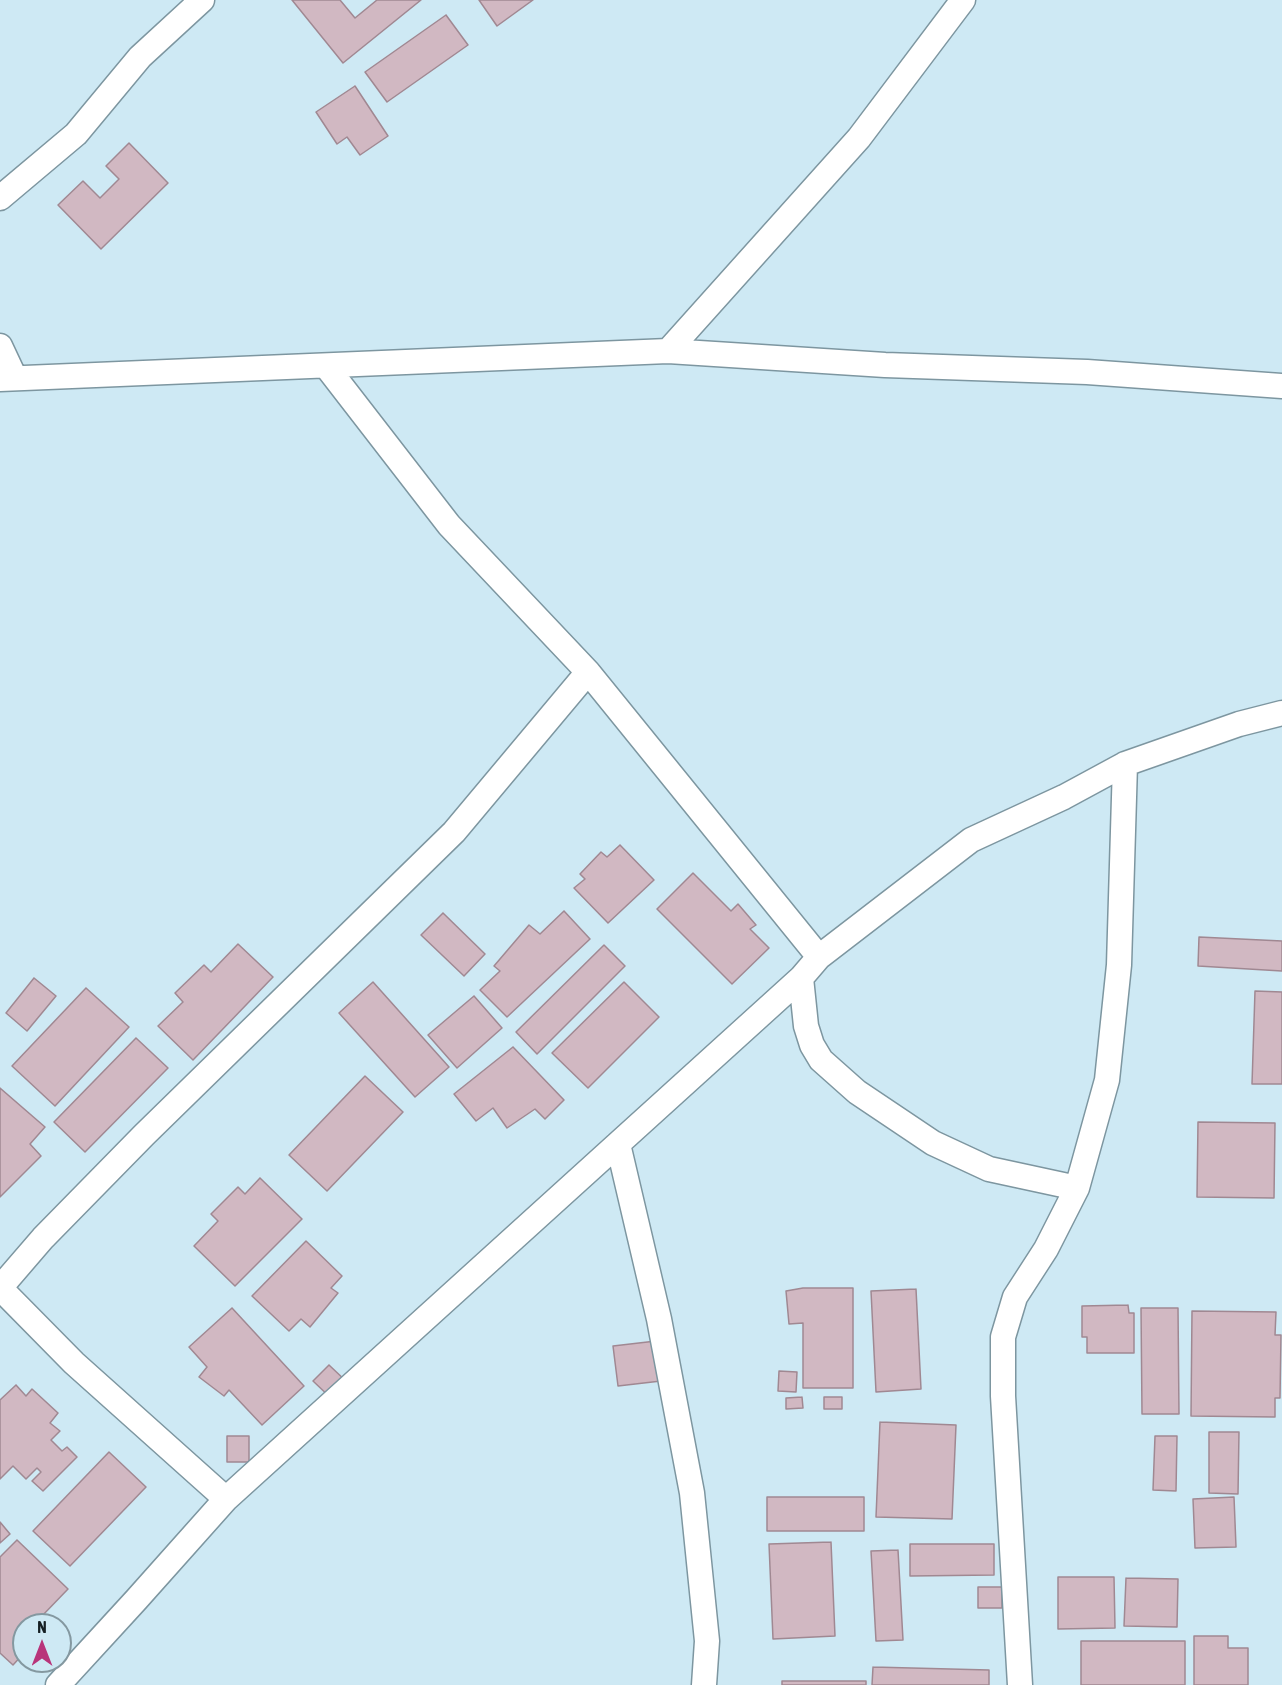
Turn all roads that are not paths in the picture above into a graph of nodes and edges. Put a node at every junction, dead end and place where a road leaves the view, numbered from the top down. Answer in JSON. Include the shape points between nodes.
{"nodes":[{"id":1,"x":202,"y":0,"type":"edge"},
{"id":2,"x":963,"y":0,"type":"edge"},
{"id":3,"x":0,"y":198,"type":"edge"},
{"id":4,"x":0,"y":346,"type":"edge"},
{"id":5,"x":668,"y":351,"type":"junction"},
{"id":6,"x":326,"y":366,"type":"junction"},
{"id":7,"x":7,"y":379,"type":"edge"},
{"id":8,"x":1282,"y":386,"type":"edge"},
{"id":9,"x":588,"y":672,"type":"junction"},
{"id":10,"x":1282,"y":713,"type":"edge"},
{"id":11,"x":1125,"y":764,"type":"junction"},
{"id":12,"x":819,"y":957,"type":"junction"},
{"id":13,"x":801,"y":978,"type":"junction"},
{"id":14,"x":618,"y":1144,"type":"junction"},
{"id":15,"x":1077,"y":1188,"type":"junction"},
{"id":16,"x":0,"y":1288,"type":"edge"},
{"id":17,"x":226,"y":1499,"type":"junction"},
{"id":18,"x":58,"y":1685,"type":"edge"},
{"id":19,"x":704,"y":1685,"type":"edge"},
{"id":20,"x":1020,"y":1685,"type":"edge"}],
"edges":[{"from":1,"to":3,"type":"street","via":[[140,57],[76,134]]},
{"from":2,"to":5,"type":"street","via":[[859,138]]},
{"from":4,"to":7,"type":"street"},
{"from":5,"to":6,"type":"street"},
{"from":5,"to":8,"type":"street"},
{"from":6,"to":7,"type":"street"},
{"from":6,"to":9,"type":"street","via":[[449,525]]},
{"from":9,"to":12,"type":"street"},
{"from":9,"to":16,"type":"street","via":[[454,832],[144,1135]]},
{"from":10,"to":11,"type":"street"},
{"from":11,"to":12,"type":"street","via":[[971,840]]},
{"from":11,"to":15,"type":"street","via":[[1119,965],[1107,1080]]},
{"from":12,"to":13,"type":"street"},
{"from":13,"to":14,"type":"street"},
{"from":13,"to":15,"type":"street","via":[[812,1045],[821,1060],[857,1092],[933,1143],[989,1169]]},
{"from":14,"to":17,"type":"street"},
{"from":14,"to":19,"type":"street","via":[[659,1319],[692,1493],[707,1641]]},
{"from":15,"to":20,"type":"street","via":[[1046,1249],[1015,1297],[1003,1337]]},
{"from":16,"to":17,"type":"street","via":[[74,1363]]},
{"from":17,"to":18,"type":"street"}]}
